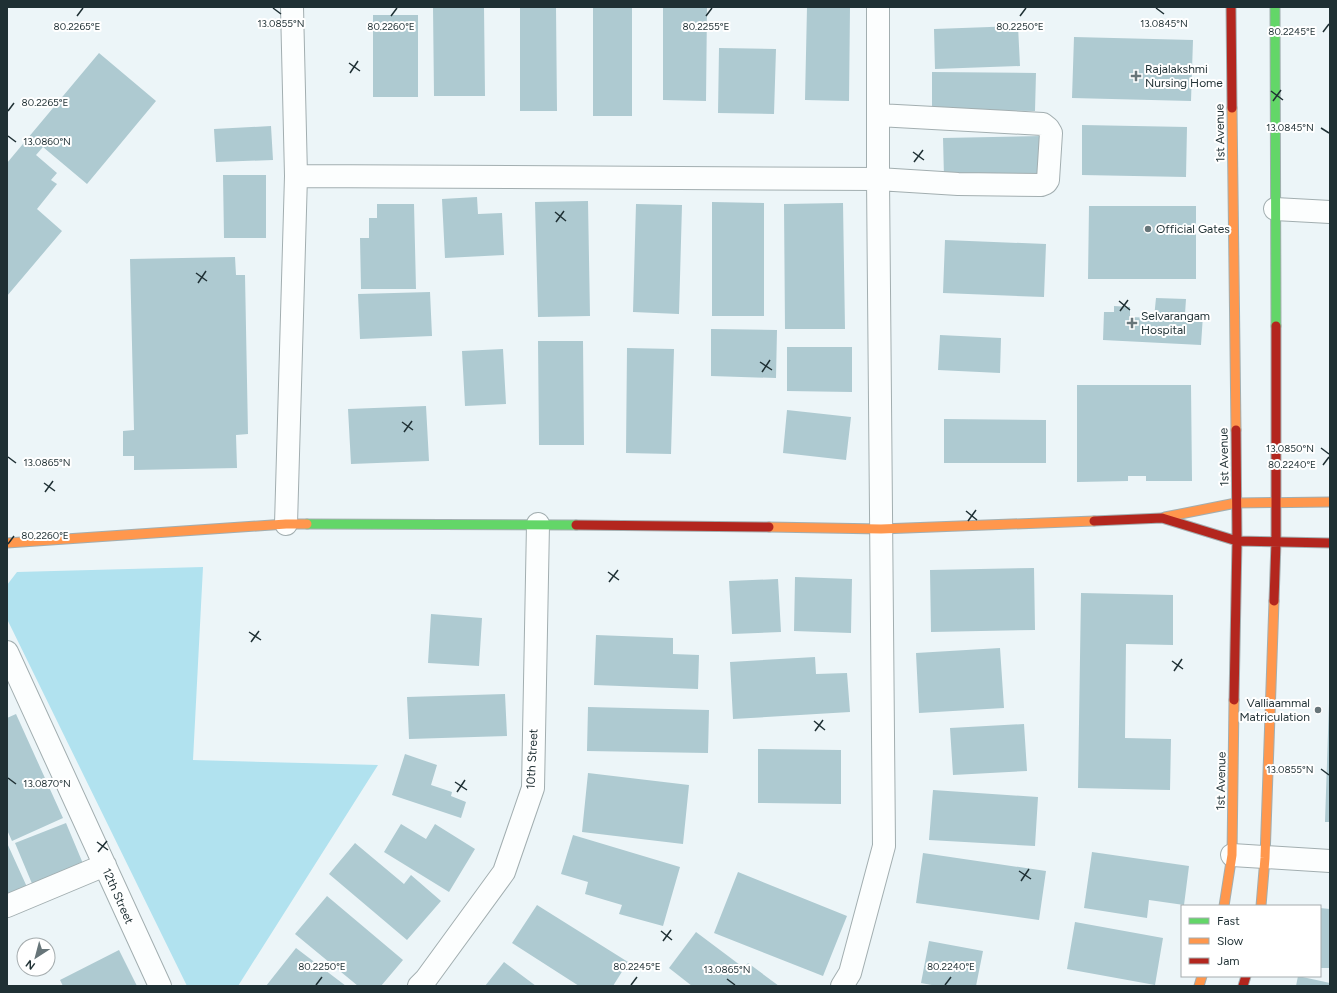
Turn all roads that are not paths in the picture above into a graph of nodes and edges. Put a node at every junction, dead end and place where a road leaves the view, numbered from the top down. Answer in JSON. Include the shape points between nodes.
{"nodes":[{"id":1,"x":292,"y":7,"type":"edge"},
{"id":2,"x":878,"y":7,"type":"edge"},
{"id":3,"x":1231,"y":7,"type":"edge"},
{"id":4,"x":1275,"y":7,"type":"edge"},
{"id":5,"x":878,"y":114,"type":"junction"},
{"id":6,"x":296,"y":176,"type":"junction"},
{"id":7,"x":878,"y":179,"type":"junction"},
{"id":8,"x":1275,"y":209,"type":"junction"},
{"id":9,"x":1330,"y":212,"type":"edge"},
{"id":10,"x":1276,"y":502,"type":"junction"},
{"id":11,"x":1330,"y":502,"type":"edge"},
{"id":12,"x":1236,"y":503,"type":"junction"},
{"id":13,"x":1162,"y":518,"type":"junction"},
{"id":14,"x":286,"y":524,"type":"junction"},
{"id":15,"x":538,"y":524,"type":"junction"},
{"id":16,"x":881,"y":529,"type":"junction"},
{"id":17,"x":1237,"y":541,"type":"junction"},
{"id":18,"x":1276,"y":542,"type":"junction"},
{"id":19,"x":7,"y":543,"type":"edge"},
{"id":20,"x":1330,"y":543,"type":"edge"},
{"id":21,"x":7,"y":652,"type":"edge"},
{"id":22,"x":1232,"y":855,"type":"junction"},
{"id":23,"x":1265,"y":858,"type":"junction"},
{"id":24,"x":1330,"y":861,"type":"edge"},
{"id":25,"x":105,"y":865,"type":"junction"},
{"id":26,"x":1224,"y":905,"type":"edge"},
{"id":27,"x":1261,"y":905,"type":"edge"},
{"id":28,"x":7,"y":906,"type":"edge"},
{"id":29,"x":160,"y":986,"type":"edge"},
{"id":30,"x":419,"y":986,"type":"edge"},
{"id":31,"x":842,"y":986,"type":"edge"}],
"edges":[{"from":1,"to":6,"type":"street"},
{"from":2,"to":5,"type":"street"},
{"from":3,"to":12,"type":"street","name":"1st Avenue"},
{"from":4,"to":8,"type":"street"},
{"from":5,"to":7,"type":"street"},
{"from":5,"to":7,"type":"street","via":[[1035,123],[1043,124],[1051,133],[1050,175],[1046,183],[1041,185],[958,184]]},
{"from":6,"to":7,"type":"street"},
{"from":6,"to":14,"type":"street"},
{"from":7,"to":16,"type":"street"},
{"from":8,"to":9,"type":"street"},
{"from":8,"to":10,"type":"street"},
{"from":10,"to":11,"type":"street"},
{"from":10,"to":12,"type":"street"},
{"from":10,"to":18,"type":"street"},
{"from":12,"to":13,"type":"street"},
{"from":12,"to":17,"type":"street","name":"1st Avenue"},
{"from":13,"to":16,"type":"street"},
{"from":13,"to":17,"type":"street"},
{"from":14,"to":15,"type":"street"},
{"from":14,"to":19,"type":"street"},
{"from":15,"to":16,"type":"street"},
{"from":15,"to":30,"type":"street","name":"10th Street","via":[[533,788],[504,872]]},
{"from":16,"to":31,"type":"street","via":[[884,846],[850,973]]},
{"from":17,"to":18,"type":"street"},
{"from":17,"to":22,"type":"street","name":"1st Avenue"},
{"from":18,"to":20,"type":"street"},
{"from":18,"to":23,"type":"street"},
{"from":21,"to":25,"type":"street","name":"12th Street"},
{"from":22,"to":23,"type":"street"},
{"from":22,"to":26,"type":"street","name":"1st Avenue"},
{"from":23,"to":24,"type":"street"},
{"from":23,"to":27,"type":"street"},
{"from":25,"to":28,"type":"street"},
{"from":25,"to":29,"type":"street","name":"12th Street"}]}
